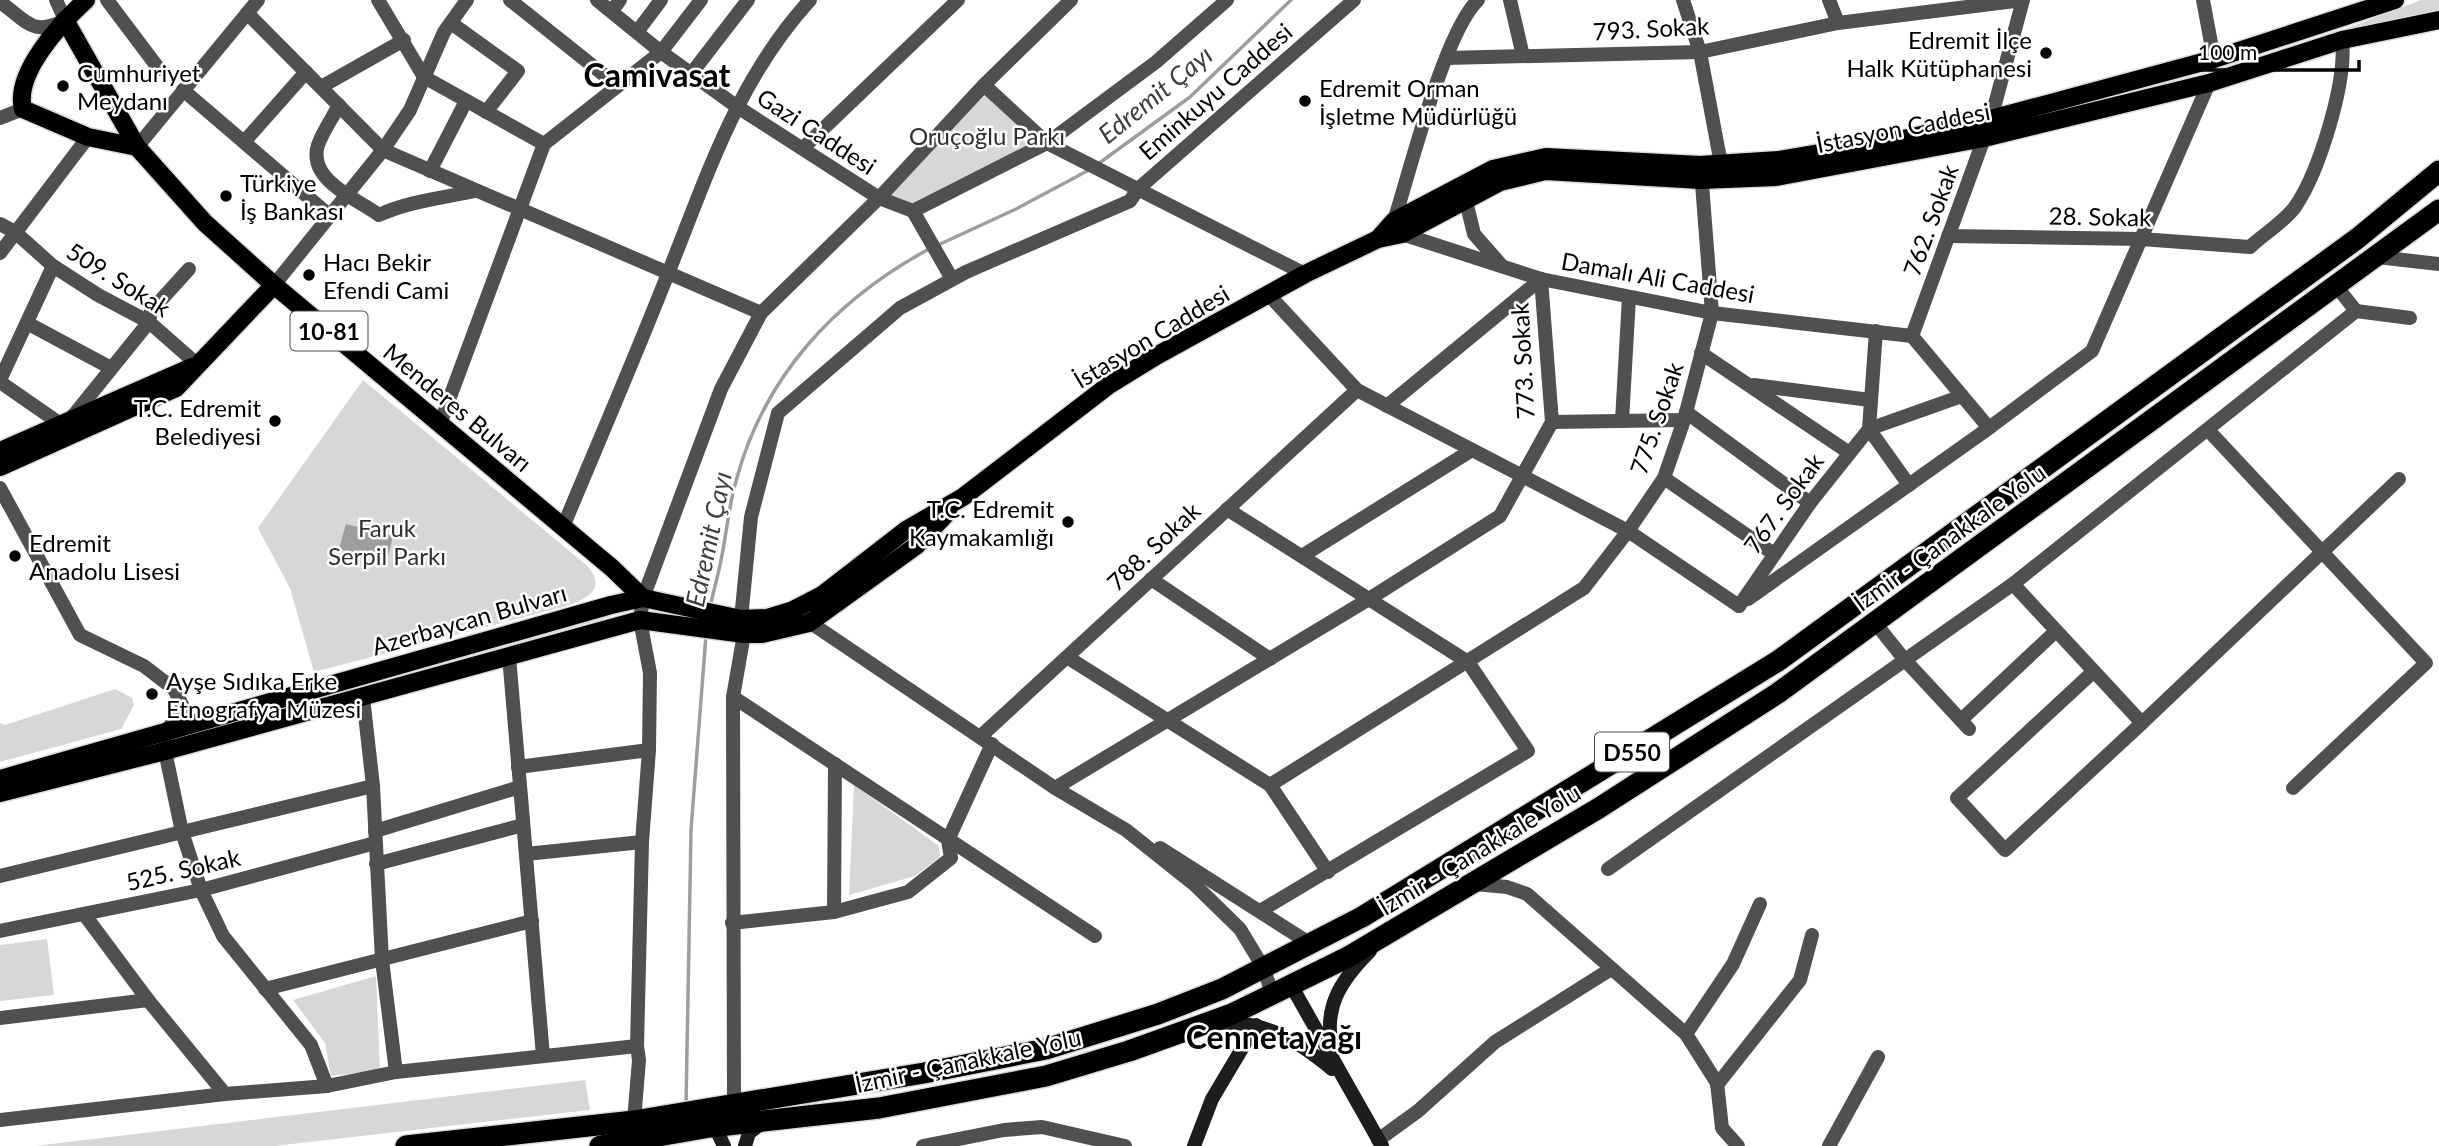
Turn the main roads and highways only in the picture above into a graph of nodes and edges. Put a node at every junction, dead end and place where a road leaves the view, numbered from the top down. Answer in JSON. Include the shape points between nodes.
{"nodes":[{"id":1,"x":86,"y":0,"type":"edge"},
{"id":2,"x":98,"y":0,"type":"edge"},
{"id":3,"x":2393,"y":0,"type":"edge"},
{"id":4,"x":2439,"y":20,"type":"edge"},
{"id":5,"x":67,"y":23,"type":"junction"},
{"id":6,"x":137,"y":147,"type":"junction"},
{"id":7,"x":2439,"y":171,"type":"edge"},
{"id":8,"x":1701,"y":172,"type":"junction"},
{"id":9,"x":2439,"y":210,"type":"edge"},
{"id":10,"x":274,"y":285,"type":"junction"},
{"id":11,"x":198,"y":365,"type":"junction"},
{"id":12,"x":0,"y":451,"type":"edge"},
{"id":13,"x":0,"y":467,"type":"edge"},
{"id":14,"x":963,"y":497,"type":"junction"},
{"id":15,"x":643,"y":598,"type":"junction"},
{"id":16,"x":670,"y":614,"type":"junction"},
{"id":17,"x":737,"y":626,"type":"junction"},
{"id":18,"x":0,"y":779,"type":"edge"},
{"id":19,"x":0,"y":793,"type":"edge"},
{"id":20,"x":717,"y":1117,"type":"junction"},
{"id":21,"x":635,"y":1127,"type":"junction"},
{"id":22,"x":406,"y":1146,"type":"edge"},
{"id":23,"x":603,"y":1146,"type":"edge"}],
"edges":[{"from":1,"to":5,"type":"main road"},
{"from":2,"to":5,"type":"main road"},
{"from":3,"to":8,"type":"main road","name":"İstasyon Caddesi","via":[[2214,59],[1991,119],[1779,160],[1721,164]]},
{"from":4,"to":8,"type":"main road","name":"İstasyon Caddesi","via":[[2342,40],[2209,83],[1984,138],[1776,177]]},
{"from":5,"to":6,"type":"main road","name":"Menderes Bulvarı","number":"10-81"},
{"from":5,"to":6,"type":"main road","via":[[23,79],[23,109],[88,137]]},
{"from":6,"to":10,"type":"main road","name":"Menderes Bulvarı","number":"10-81","via":[[205,223]]},
{"from":7,"to":20,"type":"highway","name":"İzmir - Çanakkale Yolu","number":"D550","via":[[2358,238],[1778,661],[1350,923],[1222,989],[1046,1049]]},
{"from":8,"to":14,"type":"main road","name":"İstasyon Caddesi","via":[[1546,157],[1493,169],[1464,192],[1305,274],[1109,385]]},
{"from":9,"to":20,"type":"highway","name":"İzmir - Çanakkale Yolu","via":[[1778,693],[1475,884],[1317,972],[1232,1014],[1046,1076],[879,1108],[765,1121]]},
{"from":10,"to":11,"type":"main road"},
{"from":10,"to":15,"type":"main road","name":"Menderes Bulvarı","number":"10-81"},
{"from":11,"to":12,"type":"main road"},
{"from":11,"to":13,"type":"main road","via":[[176,388]]},
{"from":14,"to":17,"type":"main road","name":"İstasyon Caddesi","via":[[906,530],[822,595],[793,610]]},
{"from":14,"to":17,"type":"main road","name":"İstasyon Caddesi","via":[[916,546],[809,623],[762,634]]},
{"from":15,"to":16,"type":"main road","name":"Azerbaycan Bulvarı"},
{"from":15,"to":18,"type":"main road","name":"Azerbaycan Bulvarı"},
{"from":16,"to":17,"type":"main road"},
{"from":16,"to":19,"type":"main road","name":"Azerbaycan Bulvarı"},
{"from":20,"to":21,"type":"highway","name":"İzmir - Çanakkale Yolu","number":"D550"},
{"from":21,"to":22,"type":"highway","name":"İzmir - Çanakkale Yolu","number":"D550"},
{"from":21,"to":23,"type":"highway","name":"İzmir - Çanakkale Yolu"}]}
